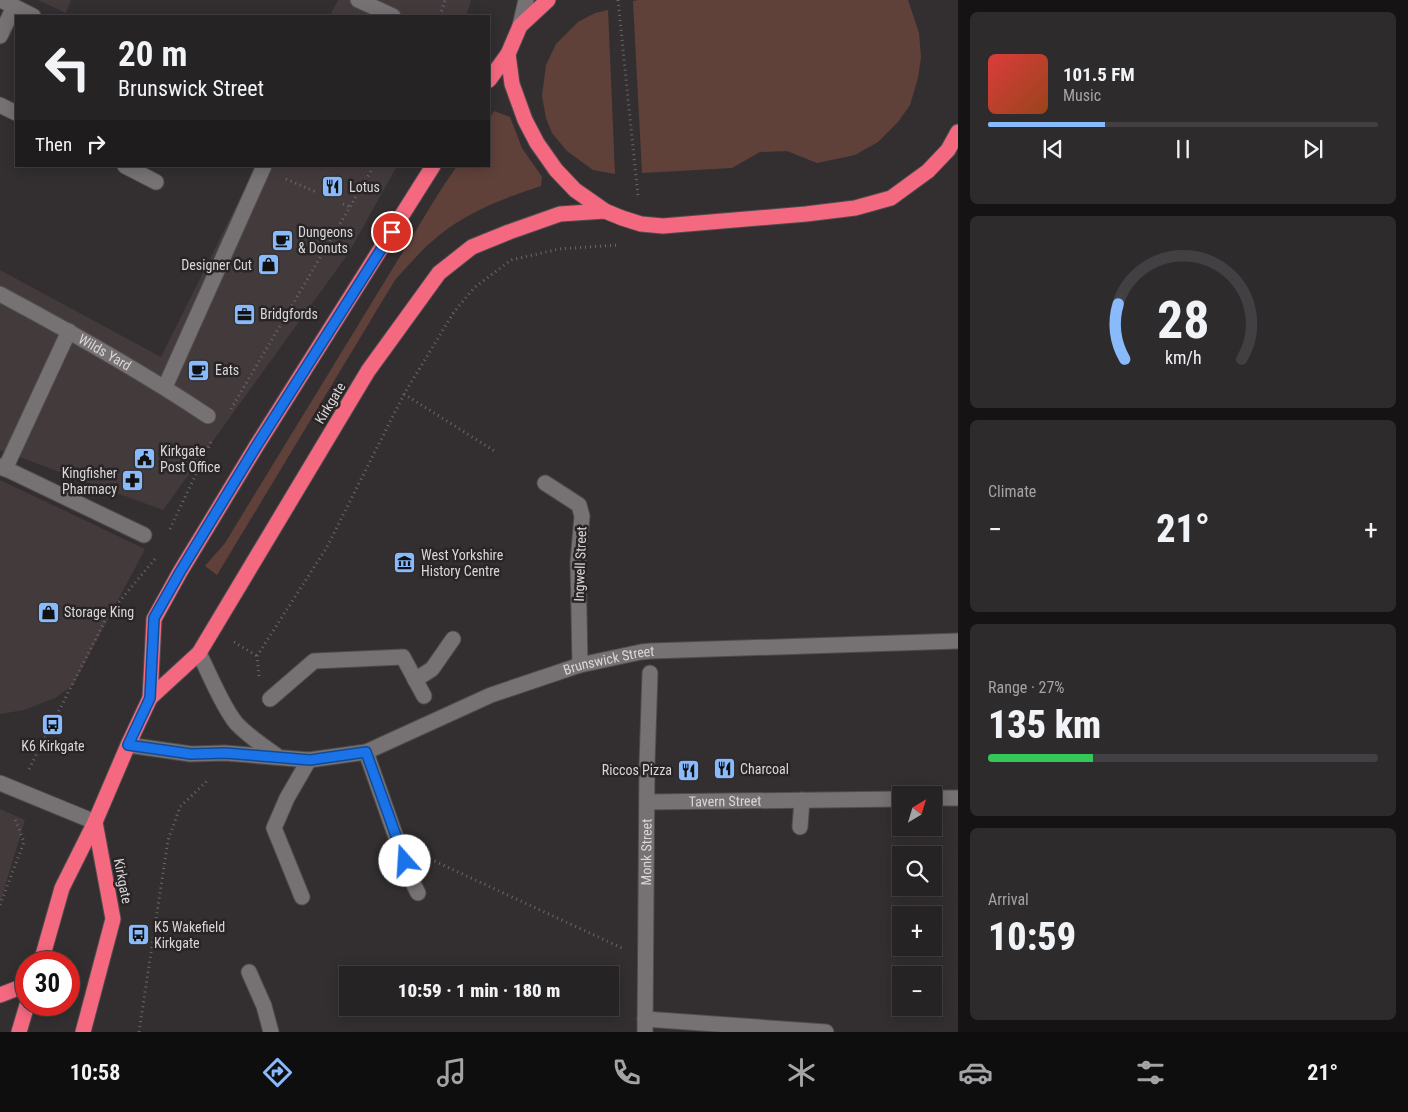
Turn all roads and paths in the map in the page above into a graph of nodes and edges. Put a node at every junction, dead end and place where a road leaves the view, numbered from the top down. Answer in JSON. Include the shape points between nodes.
{"nodes":[{"id":1,"x":358,"y":0,"type":"edge"},
{"id":2,"x":445,"y":0,"type":"edge"},
{"id":3,"x":526,"y":0,"type":"edge"},
{"id":4,"x":548,"y":0,"type":"edge"},
{"id":5,"x":618,"y":0,"type":"edge"},
{"id":6,"x":8,"y":3,"type":"edge"},
{"id":7,"x":31,"y":15,"type":"edge"},
{"id":8,"x":391,"y":15,"type":"edge"},
{"id":9,"x":440,"y":15,"type":"edge"},
{"id":10,"x":520,"y":26,"type":"junction"},
{"id":11,"x":0,"y":36,"type":"edge"},
{"id":12,"x":508,"y":54,"type":"junction"},
{"id":13,"x":490,"y":79,"type":"edge"},
{"id":14,"x":0,"y":105,"type":"edge"},
{"id":15,"x":15,"y":112,"type":"edge"},
{"id":16,"x":958,"y":132,"type":"edge"},
{"id":17,"x":126,"y":167,"type":"edge"},
{"id":18,"x":373,"y":167,"type":"edge"},
{"id":19,"x":432,"y":167,"type":"edge"},
{"id":20,"x":263,"y":168,"type":"edge"},
{"id":21,"x":156,"y":182,"type":"dead end"},
{"id":22,"x":316,"y":192,"type":"dead end"},
{"id":23,"x":343,"y":204,"type":"dead end"},
{"id":24,"x":350,"y":207,"type":"junction"},
{"id":25,"x":605,"y":211,"type":"junction"},
{"id":26,"x":641,"y":224,"type":"junction"},
{"id":27,"x":0,"y":294,"type":"edge"},
{"id":28,"x":69,"y":331,"type":"junction"},
{"id":29,"x":165,"y":387,"type":"junction"},
{"id":30,"x":404,"y":394,"type":"junction"},
{"id":31,"x":227,"y":415,"type":"dead end"},
{"id":32,"x":208,"y":416,"type":"dead end"},
{"id":33,"x":214,"y":437,"type":"dead end"},
{"id":34,"x":496,"y":452,"type":"dead end"},
{"id":35,"x":3,"y":468,"type":"edge"},
{"id":36,"x":545,"y":483,"type":"dead end"},
{"id":37,"x":144,"y":534,"type":"dead end"},
{"id":38,"x":167,"y":534,"type":"dead end"},
{"id":39,"x":156,"y":557,"type":"dead end"},
{"id":40,"x":453,"y":639,"type":"dead end"},
{"id":41,"x":958,"y":641,"type":"edge"},
{"id":42,"x":199,"y":653,"type":"junction"},
{"id":43,"x":580,"y":664,"type":"junction"},
{"id":44,"x":650,"y":673,"type":"dead end"},
{"id":45,"x":415,"y":680,"type":"junction"},
{"id":46,"x":424,"y":696,"type":"dead end"},
{"id":47,"x":150,"y":698,"type":"junction"},
{"id":48,"x":270,"y":698,"type":"joint"},
{"id":49,"x":128,"y":745,"type":"junction"},
{"id":50,"x":366,"y":752,"type":"junction"},
{"id":51,"x":216,"y":753,"type":"junction"},
{"id":52,"x":277,"y":756,"type":"junction"},
{"id":53,"x":310,"y":760,"type":"junction"},
{"id":54,"x":0,"y":783,"type":"edge"},
{"id":55,"x":21,"y":792,"type":"junction"},
{"id":56,"x":942,"y":798,"type":"edge"},
{"id":57,"x":958,"y":798,"type":"edge"},
{"id":58,"x":892,"y":799,"type":"edge"},
{"id":59,"x":802,"y":800,"type":"junction"},
{"id":60,"x":647,"y":802,"type":"junction"},
{"id":61,"x":95,"y":822,"type":"junction"},
{"id":62,"x":800,"y":828,"type":"dead end"},
{"id":63,"x":400,"y":845,"type":"junction"},
{"id":64,"x":418,"y":893,"type":"dead end"},
{"id":65,"x":302,"y":897,"type":"dead end"},
{"id":66,"x":0,"y":906,"type":"edge"},
{"id":67,"x":44,"y":951,"type":"edge"},
{"id":68,"x":646,"y":959,"type":"junction"},
{"id":69,"x":249,"y":972,"type":"dead end"},
{"id":70,"x":15,"y":989,"type":"edge"},
{"id":71,"x":0,"y":995,"type":"edge"},
{"id":72,"x":24,"y":1016,"type":"edge"},
{"id":73,"x":645,"y":1025,"type":"edge"},
{"id":74,"x":20,"y":1032,"type":"edge"},
{"id":75,"x":83,"y":1032,"type":"edge"},
{"id":76,"x":139,"y":1032,"type":"edge"},
{"id":77,"x":271,"y":1032,"type":"edge"},
{"id":78,"x":826,"y":1032,"type":"edge"}],
"edges":[{"from":1,"to":8,"type":"street"},
{"from":2,"to":9,"type":"path"},
{"from":3,"to":10,"type":"street"},
{"from":4,"to":10,"type":"highway"},
{"from":5,"to":26,"type":"path"},
{"from":6,"to":7,"type":"street"},
{"from":6,"to":11,"type":"street"},
{"from":10,"to":12,"type":"highway"},
{"from":12,"to":13,"type":"highway"},
{"from":12,"to":25,"type":"highway","via":[[512,84],[537,144],[575,190]]},
{"from":14,"to":15,"type":"street"},
{"from":16,"to":26,"type":"highway","via":[[948,150],[928,171],[891,198],[855,208],[806,214],[663,226]]},
{"from":17,"to":21,"type":"street"},
{"from":18,"to":24,"type":"path"},
{"from":19,"to":47,"type":"highway","name":"Kirkgate","via":[[257,445],[154,618]]},
{"from":20,"to":22,"type":"path"},
{"from":20,"to":29,"type":"street"},
{"from":23,"to":24,"type":"path"},
{"from":24,"to":31,"type":"path"},
{"from":25,"to":26,"type":"highway"},
{"from":25,"to":42,"type":"highway","name":"Kirkgate","via":[[560,214],[509,232],[472,246],[439,273],[368,371]]},
{"from":26,"to":30,"type":"path","via":[[642,243],[559,249],[511,260],[474,288],[454,312]]},
{"from":27,"to":28,"type":"street","name":"Wilds Yard"},
{"from":28,"to":29,"type":"street","name":"Wilds Yard"},
{"from":28,"to":35,"type":"street"},
{"from":29,"to":32,"type":"street","name":"Wilds Yard"},
{"from":30,"to":34,"type":"path"},
{"from":30,"to":48,"type":"path","via":[[327,547],[257,656],[260,680]]},
{"from":33,"to":38,"type":"path"},
{"from":35,"to":37,"type":"street"},
{"from":36,"to":43,"type":"street","name":"Ingwell Street","via":[[579,505],[582,516],[578,562]]},
{"from":39,"to":55,"type":"path","via":[[108,615],[29,769]]},
{"from":40,"to":45,"type":"street","via":[[432,669]]},
{"from":41,"to":43,"type":"street","name":"Brunswick Street","via":[[651,651]]},
{"from":42,"to":47,"type":"highway","name":"Kirkgate"},
{"from":42,"to":52,"type":"street","name":"Brunswick Street","via":[[235,721]]},
{"from":43,"to":50,"type":"street","name":"Brunswick Street","via":[[491,695]]},
{"from":44,"to":60,"type":"street","name":"Monk Street"},
{"from":45,"to":46,"type":"street"},
{"from":45,"to":48,"type":"street","via":[[403,657],[314,661]]},
{"from":47,"to":49,"type":"highway","name":"Kirkgate"},
{"from":49,"to":51,"type":"street","name":"Brunswick Street","via":[[191,754]]},
{"from":49,"to":61,"type":"highway","name":"Kirkgate"},
{"from":50,"to":53,"type":"street","name":"Brunswick Street"},
{"from":50,"to":63,"type":"street"},
{"from":51,"to":52,"type":"street","name":"Brunswick Street"},
{"from":51,"to":76,"type":"path","via":[[214,774],[180,807],[168,840]]},
{"from":52,"to":53,"type":"street","name":"Brunswick Street"},
{"from":53,"to":65,"type":"street","via":[[287,798],[274,828]]},
{"from":54,"to":55,"type":"street"},
{"from":55,"to":61,"type":"street"},
{"from":55,"to":66,"type":"path","via":[[12,812],[24,842]]},
{"from":56,"to":57,"type":"street"},
{"from":58,"to":59,"type":"street","name":"Tavern Street"},
{"from":59,"to":60,"type":"street","name":"Tavern Street"},
{"from":59,"to":62,"type":"street"},
{"from":60,"to":68,"type":"street","name":"Monk Street"},
{"from":61,"to":67,"type":"highway","name":"Kirkgate","via":[[62,888]]},
{"from":61,"to":75,"type":"highway","name":"Kirkgate","via":[[113,919]]},
{"from":63,"to":64,"type":"street"},
{"from":63,"to":68,"type":"path"},
{"from":68,"to":73,"type":"street","name":"Monk Street"},
{"from":69,"to":77,"type":"street"},
{"from":70,"to":71,"type":"highway"},
{"from":72,"to":74,"type":"highway"},
{"from":73,"to":78,"type":"street"}]}
